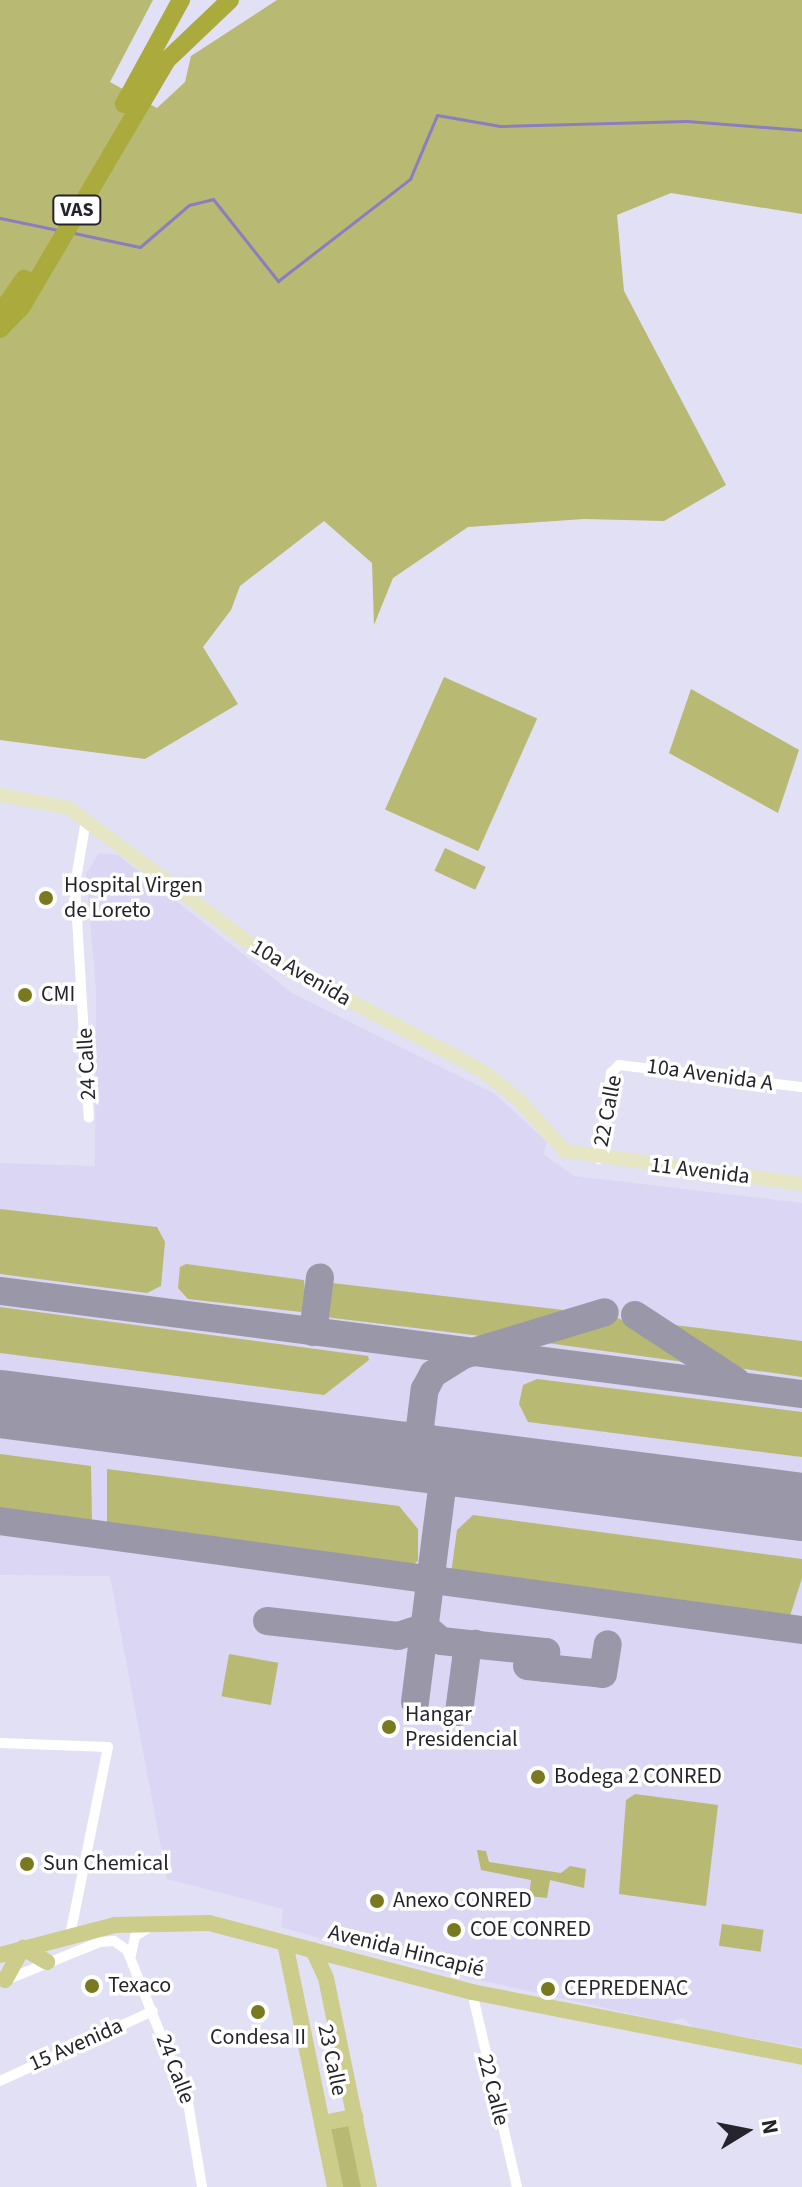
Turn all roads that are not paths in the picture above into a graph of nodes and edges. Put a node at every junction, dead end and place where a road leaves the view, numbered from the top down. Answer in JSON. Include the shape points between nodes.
{"nodes":[{"id":1,"x":181,"y":0,"type":"edge"},
{"id":2,"x":230,"y":0,"type":"edge"},
{"id":3,"x":143,"y":84,"type":"junction"},
{"id":4,"x":0,"y":313,"type":"edge"},
{"id":5,"x":0,"y":329,"type":"edge"},
{"id":6,"x":0,"y":795,"type":"edge"},
{"id":7,"x":86,"y":820,"type":"junction"},
{"id":8,"x":619,"y":1065,"type":"joint"},
{"id":9,"x":802,"y":1087,"type":"edge"},
{"id":10,"x":89,"y":1118,"type":"dead end"},
{"id":11,"x":599,"y":1159,"type":"junction"},
{"id":12,"x":802,"y":1184,"type":"edge"},
{"id":13,"x":0,"y":1743,"type":"edge"},
{"id":14,"x":166,"y":1921,"type":"junction"},
{"id":15,"x":70,"y":1935,"type":"junction"},
{"id":16,"x":285,"y":1943,"type":"junction"},
{"id":17,"x":23,"y":1948,"type":"junction"},
{"id":18,"x":313,"y":1950,"type":"junction"},
{"id":19,"x":0,"y":1955,"type":"edge"},
{"id":20,"x":131,"y":1955,"type":"junction"},
{"id":21,"x":347,"y":1959,"type":"junction"},
{"id":22,"x":47,"y":1962,"type":"junction"},
{"id":23,"x":326,"y":1978,"type":"junction"},
{"id":24,"x":3,"y":1981,"type":"edge"},
{"id":25,"x":472,"y":1992,"type":"junction"},
{"id":26,"x":153,"y":2011,"type":"junction"},
{"id":27,"x":802,"y":2057,"type":"edge"},
{"id":28,"x":0,"y":2081,"type":"edge"},
{"id":29,"x":355,"y":2117,"type":"junction"},
{"id":30,"x":323,"y":2123,"type":"junction"},
{"id":31,"x":202,"y":2187,"type":"edge"},
{"id":32,"x":335,"y":2187,"type":"edge"},
{"id":33,"x":369,"y":2187,"type":"edge"},
{"id":34,"x":517,"y":2187,"type":"edge"}],
"edges":[{"from":1,"to":3,"type":"highway","number":"VAS"},
{"from":2,"to":3,"type":"highway","number":"VAS","via":[[189,34]]},
{"from":3,"to":4,"type":"highway","number":"VAS"},
{"from":3,"to":5,"type":"highway","number":"VAS","via":[[22,306]]},
{"from":6,"to":7,"type":"main road","name":"10a Avenida","via":[[59,804]]},
{"from":7,"to":10,"type":"street","name":"24 Calle","via":[[75,885]]},
{"from":7,"to":11,"type":"main road","name":"10a Avenida","via":[[218,924],[271,959],[484,1072],[519,1100],[559,1146]]},
{"from":8,"to":9,"type":"street","name":"10a Avenida A"},
{"from":8,"to":11,"type":"street","name":"22 Calle","via":[[611,1073]]},
{"from":11,"to":12,"type":"main road","name":"11 Avenida"},
{"from":13,"to":15,"type":"street","via":[[108,1747]]},
{"from":14,"to":15,"type":"main road","name":"Avenida Hincapié"},
{"from":14,"to":16,"type":"main road","name":"Avenida Hincapié","via":[[209,1923]]},
{"from":14,"to":20,"type":"street","via":[[135,1936]]},
{"from":15,"to":17,"type":"main road","name":"Avenida Hincapié"},
{"from":16,"to":18,"type":"main road","name":"Avenida Hincapié"},
{"from":16,"to":30,"type":"main road","name":"23 Calle"},
{"from":17,"to":19,"type":"main road","name":"Avenida Hincapié"},
{"from":17,"to":22,"type":"main road"},
{"from":17,"to":24,"type":"main road"},
{"from":18,"to":21,"type":"main road","name":"Avenida Hincapié"},
{"from":18,"to":23,"type":"main road","name":"23 Calle"},
{"from":20,"to":22,"type":"street","name":"24 Calle","via":[[114,1941]]},
{"from":20,"to":26,"type":"street","name":"24 Calle"},
{"from":21,"to":23,"type":"main road"},
{"from":21,"to":25,"type":"main road","name":"Avenida Hincapié"},
{"from":22,"to":24,"type":"street"},
{"from":23,"to":29,"type":"main road","name":"23 Calle"},
{"from":25,"to":27,"type":"main road","name":"Avenida Hincapié"},
{"from":25,"to":34,"type":"street","name":"22 Calle"},
{"from":26,"to":28,"type":"street","name":"15 Avenida"},
{"from":26,"to":31,"type":"street","name":"24 Calle","via":[[193,2119]]},
{"from":29,"to":30,"type":"main road"},
{"from":29,"to":33,"type":"main road","name":"23 Calle"},
{"from":30,"to":32,"type":"main road","name":"23 Calle"}]}
